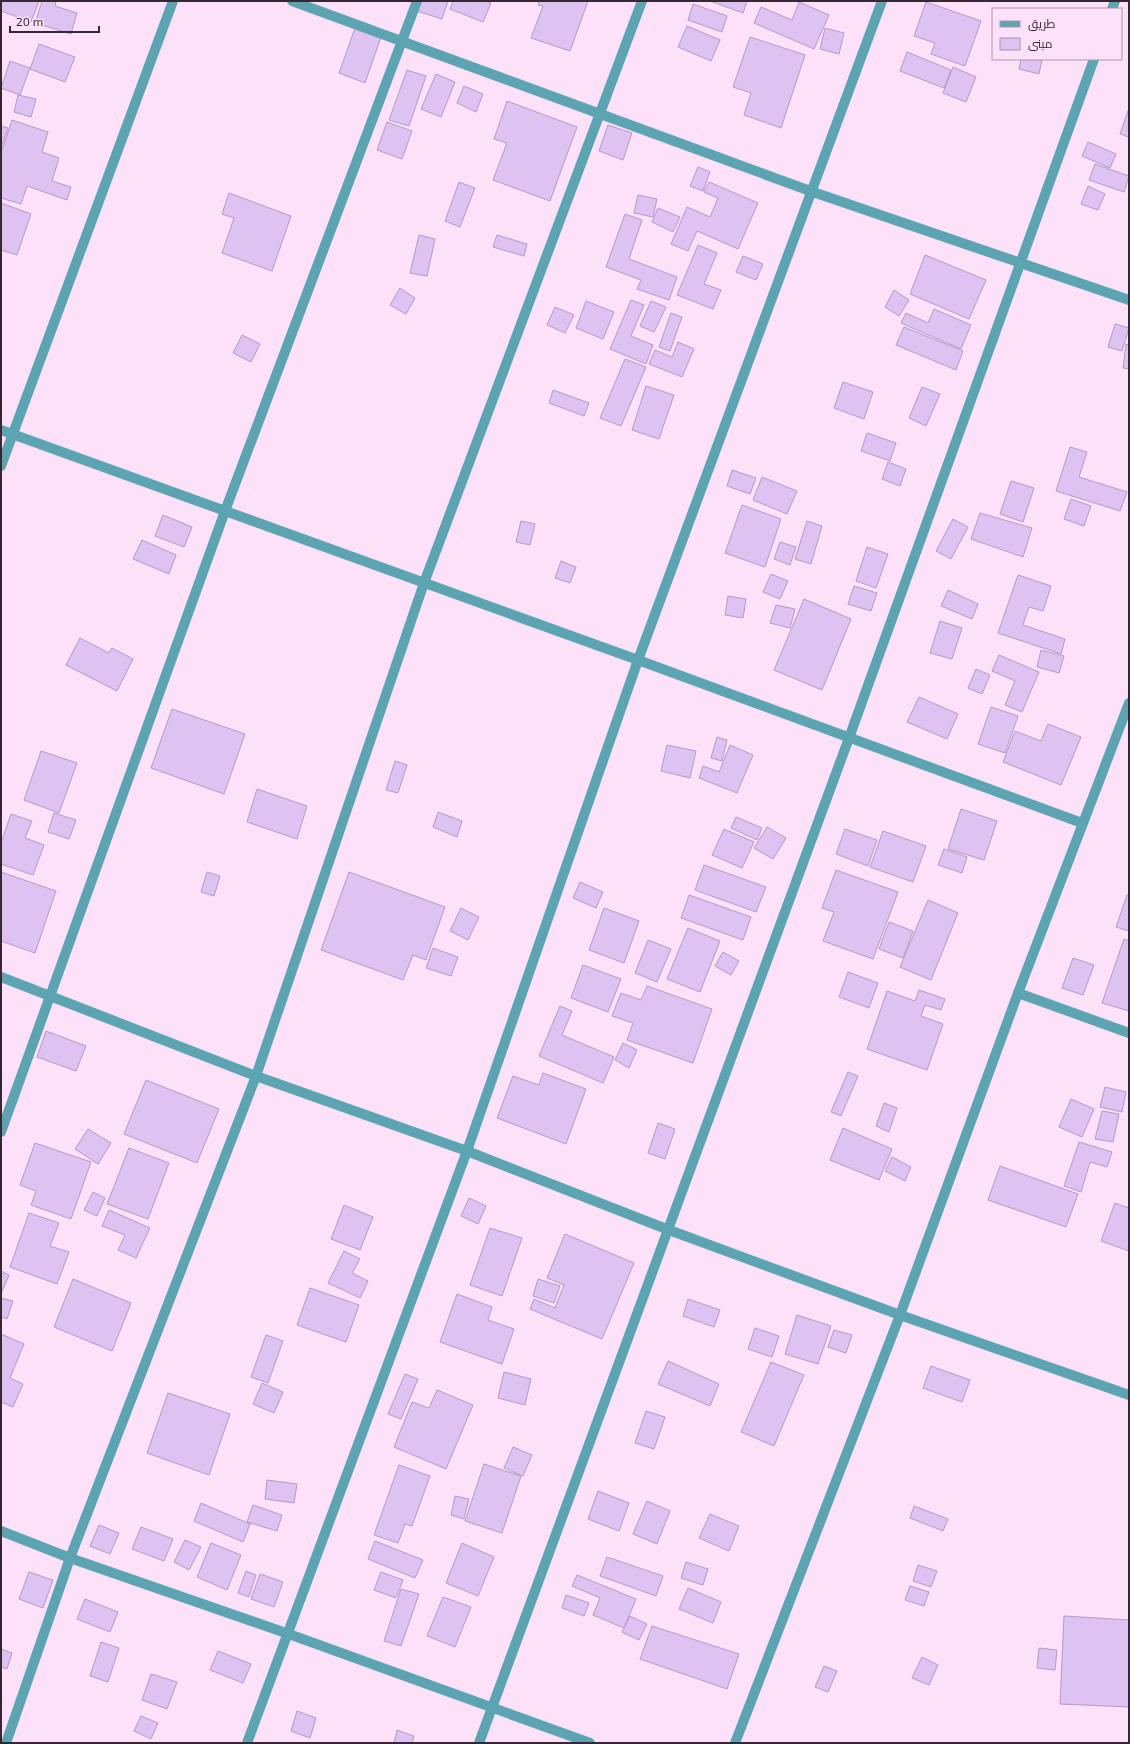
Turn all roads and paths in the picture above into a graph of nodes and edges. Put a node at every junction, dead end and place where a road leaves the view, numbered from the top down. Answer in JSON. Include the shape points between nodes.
{"nodes":[{"id":1,"x":173,"y":1,"type":"edge"},
{"id":2,"x":292,"y":1,"type":"edge"},
{"id":3,"x":417,"y":1,"type":"edge"},
{"id":4,"x":642,"y":1,"type":"edge"},
{"id":5,"x":882,"y":1,"type":"edge"},
{"id":6,"x":402,"y":40,"type":"junction"},
{"id":7,"x":1094,"y":60,"type":"edge"},
{"id":8,"x":600,"y":115,"type":"junction"},
{"id":9,"x":813,"y":192,"type":"junction"},
{"id":10,"x":1021,"y":262,"type":"junction"},
{"id":11,"x":1129,"y":300,"type":"edge"},
{"id":12,"x":1,"y":430,"type":"edge"},
{"id":13,"x":12,"y":434,"type":"junction"},
{"id":14,"x":1,"y":466,"type":"edge"},
{"id":15,"x":225,"y":511,"type":"junction"},
{"id":16,"x":424,"y":583,"type":"junction"},
{"id":17,"x":638,"y":660,"type":"junction"},
{"id":18,"x":1129,"y":703,"type":"edge"},
{"id":19,"x":849,"y":738,"type":"junction"},
{"id":20,"x":1082,"y":823,"type":"junction"},
{"id":21,"x":1,"y":977,"type":"edge"},
{"id":22,"x":1018,"y":993,"type":"junction"},
{"id":23,"x":50,"y":995,"type":"junction"},
{"id":24,"x":1129,"y":1033,"type":"edge"},
{"id":25,"x":256,"y":1076,"type":"junction"},
{"id":26,"x":1,"y":1132,"type":"edge"},
{"id":27,"x":467,"y":1151,"type":"junction"},
{"id":28,"x":669,"y":1230,"type":"junction"},
{"id":29,"x":900,"y":1314,"type":"junction"},
{"id":30,"x":1129,"y":1395,"type":"edge"},
{"id":31,"x":1,"y":1531,"type":"edge"},
{"id":32,"x":70,"y":1558,"type":"junction"},
{"id":33,"x":286,"y":1633,"type":"junction"},
{"id":34,"x":492,"y":1708,"type":"junction"},
{"id":35,"x":6,"y":1743,"type":"edge"},
{"id":36,"x":247,"y":1743,"type":"edge"},
{"id":37,"x":480,"y":1743,"type":"edge"},
{"id":38,"x":590,"y":1743,"type":"edge"},
{"id":39,"x":735,"y":1743,"type":"edge"}],
"edges":[{"from":1,"to":13,"type":"street"},
{"from":2,"to":6,"type":"street"},
{"from":3,"to":6,"type":"street"},
{"from":4,"to":8,"type":"street"},
{"from":5,"to":9,"type":"street"},
{"from":6,"to":8,"type":"street"},
{"from":6,"to":15,"type":"street"},
{"from":7,"to":10,"type":"street"},
{"from":8,"to":9,"type":"street"},
{"from":8,"to":16,"type":"street"},
{"from":9,"to":10,"type":"street"},
{"from":9,"to":17,"type":"street"},
{"from":10,"to":11,"type":"street"},
{"from":10,"to":19,"type":"street"},
{"from":12,"to":13,"type":"street"},
{"from":13,"to":14,"type":"street"},
{"from":13,"to":15,"type":"street"},
{"from":15,"to":16,"type":"street"},
{"from":15,"to":23,"type":"street"},
{"from":16,"to":17,"type":"street"},
{"from":16,"to":25,"type":"street"},
{"from":17,"to":19,"type":"street"},
{"from":17,"to":27,"type":"street"},
{"from":18,"to":20,"type":"street"},
{"from":19,"to":20,"type":"street"},
{"from":19,"to":28,"type":"street"},
{"from":20,"to":22,"type":"street"},
{"from":21,"to":23,"type":"street"},
{"from":22,"to":24,"type":"street"},
{"from":22,"to":29,"type":"street"},
{"from":23,"to":25,"type":"street"},
{"from":23,"to":26,"type":"street"},
{"from":25,"to":27,"type":"street"},
{"from":25,"to":32,"type":"street"},
{"from":27,"to":28,"type":"street"},
{"from":27,"to":33,"type":"street"},
{"from":28,"to":29,"type":"street"},
{"from":28,"to":34,"type":"street"},
{"from":29,"to":30,"type":"street"},
{"from":29,"to":39,"type":"street"},
{"from":31,"to":32,"type":"street"},
{"from":32,"to":33,"type":"street"},
{"from":32,"to":35,"type":"street"},
{"from":33,"to":34,"type":"street"},
{"from":33,"to":36,"type":"street"},
{"from":34,"to":37,"type":"street"},
{"from":34,"to":38,"type":"street"}]}
